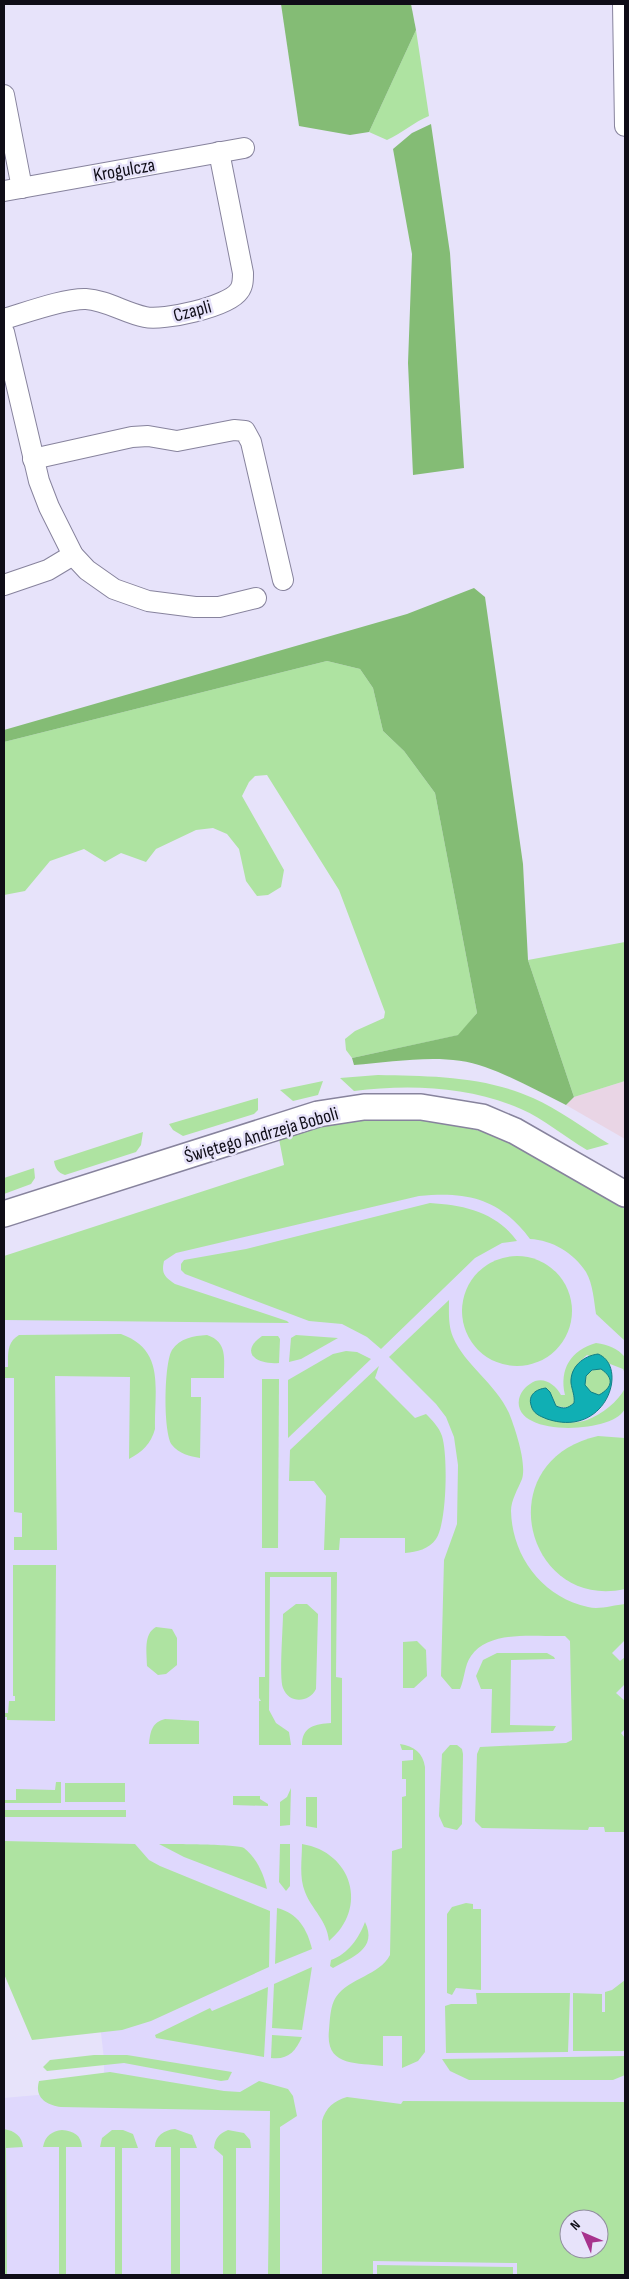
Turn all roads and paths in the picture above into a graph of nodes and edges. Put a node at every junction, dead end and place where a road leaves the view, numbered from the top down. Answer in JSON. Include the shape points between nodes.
{"nodes":[{"id":1,"x":624,"y":9,"type":"edge"},
{"id":2,"x":4,"y":94,"type":"edge"},
{"id":3,"x":625,"y":126,"type":"edge"},
{"id":4,"x":244,"y":148,"type":"dead end"},
{"id":5,"x":219,"y":152,"type":"junction"},
{"id":6,"x":13,"y":190,"type":"edge"},
{"id":7,"x":4,"y":319,"type":"edge"},
{"id":8,"x":4,"y":332,"type":"edge"},
{"id":9,"x":33,"y":459,"type":"junction"},
{"id":10,"x":73,"y":555,"type":"junction"},
{"id":11,"x":283,"y":580,"type":"dead end"},
{"id":12,"x":4,"y":585,"type":"edge"},
{"id":13,"x":256,"y":598,"type":"dead end"},
{"id":14,"x":625,"y":1194,"type":"edge"},
{"id":15,"x":4,"y":1214,"type":"edge"}],
"edges":[{"from":1,"to":3,"type":"street"},
{"from":2,"to":6,"type":"street"},
{"from":4,"to":5,"type":"street","name":"Krogulcza"},
{"from":5,"to":6,"type":"street","name":"Krogulcza"},
{"from":5,"to":7,"type":"street","name":"Czapli","via":[[243,273],[243,283],[238,292],[228,300],[159,318],[145,317],[86,299]]},
{"from":8,"to":9,"type":"street"},
{"from":9,"to":10,"type":"street","via":[[49,507]]},
{"from":9,"to":11,"type":"street","via":[[132,437],[178,440],[245,431],[251,442]]},
{"from":10,"to":12,"type":"street","via":[[48,570]]},
{"from":10,"to":13,"type":"street","via":[[87,570],[114,589],[148,601],[219,607]]},
{"from":14,"to":15,"type":"street","name":"Świętego Andrzeja Boboli","via":[[515,1131],[482,1117],[421,1107],[364,1107],[309,1117]]}]}
